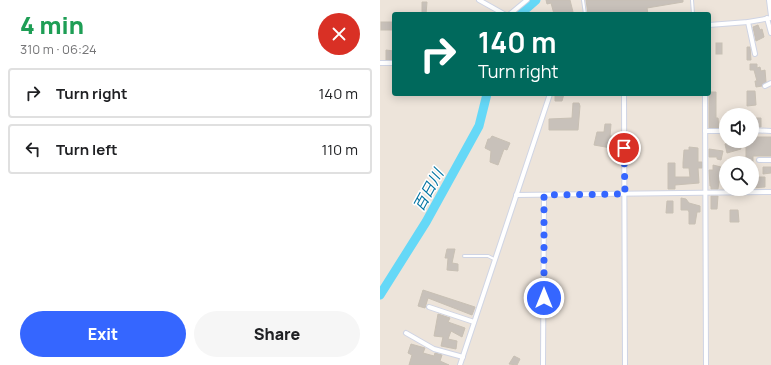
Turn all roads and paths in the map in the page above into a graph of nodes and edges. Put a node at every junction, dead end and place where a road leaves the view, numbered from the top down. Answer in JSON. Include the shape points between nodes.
{"nodes":[{"id":1,"x":479,"y":0,"type":"edge"},
{"id":2,"x":527,"y":0,"type":"edge"},
{"id":3,"x":583,"y":0,"type":"edge"},
{"id":4,"x":692,"y":0,"type":"edge"},
{"id":5,"x":769,"y":0,"type":"edge"},
{"id":6,"x":500,"y":12,"type":"edge"},
{"id":7,"x":512,"y":12,"type":"edge"},
{"id":8,"x":585,"y":12,"type":"edge"},
{"id":9,"x":693,"y":12,"type":"edge"},
{"id":10,"x":770,"y":17,"type":"edge"},
{"id":11,"x":748,"y":22,"type":"junction"},
{"id":12,"x":711,"y":25,"type":"edge"},
{"id":13,"x":771,"y":33,"type":"edge"},
{"id":14,"x":755,"y":54,"type":"dead end"},
{"id":15,"x":380,"y":63,"type":"edge"},
{"id":16,"x":392,"y":63,"type":"edge"},
{"id":17,"x":771,"y":83,"type":"edge"},
{"id":18,"x":765,"y":86,"type":"dead end"},
{"id":19,"x":549,"y":96,"type":"edge"},
{"id":20,"x":624,"y":96,"type":"edge"},
{"id":21,"x":704,"y":96,"type":"edge"},
{"id":22,"x":759,"y":130,"type":"edge"},
{"id":23,"x":705,"y":131,"type":"junction"},
{"id":24,"x":719,"y":131,"type":"edge"},
{"id":25,"x":771,"y":131,"type":"edge"},
{"id":26,"x":759,"y":160,"type":"dead end"},
{"id":27,"x":771,"y":160,"type":"edge"},
{"id":28,"x":705,"y":192,"type":"junction"},
{"id":29,"x":771,"y":192,"type":"edge"},
{"id":30,"x":625,"y":194,"type":"junction"},
{"id":31,"x":516,"y":195,"type":"junction"},
{"id":32,"x":544,"y":195,"type":"junction"},
{"id":33,"x":464,"y":256,"type":"dead end"},
{"id":34,"x":494,"y":259,"type":"junction"},
{"id":35,"x":429,"y":307,"type":"dead end"},
{"id":36,"x":474,"y":322,"type":"junction"},
{"id":37,"x":406,"y":333,"type":"dead end"},
{"id":38,"x":463,"y":357,"type":"junction"},
{"id":39,"x":460,"y":365,"type":"edge"},
{"id":40,"x":543,"y":365,"type":"edge"},
{"id":41,"x":625,"y":365,"type":"edge"},
{"id":42,"x":706,"y":365,"type":"edge"}],
"edges":[{"from":1,"to":6,"type":"street"},
{"from":2,"to":7,"type":"street"},
{"from":3,"to":8,"type":"lane"},
{"from":4,"to":9,"type":"lane"},
{"from":5,"to":10,"type":"street"},
{"from":10,"to":11,"type":"street"},
{"from":10,"to":13,"type":"street"},
{"from":11,"to":12,"type":"street"},
{"from":11,"to":14,"type":"street"},
{"from":15,"to":16,"type":"street"},
{"from":17,"to":18,"type":"street"},
{"from":19,"to":31,"type":"street"},
{"from":20,"to":30,"type":"street"},
{"from":21,"to":23,"type":"street"},
{"from":22,"to":25,"type":"street"},
{"from":23,"to":24,"type":"street"},
{"from":23,"to":28,"type":"street"},
{"from":26,"to":27,"type":"street"},
{"from":28,"to":29,"type":"street"},
{"from":28,"to":30,"type":"street"},
{"from":28,"to":42,"type":"street"},
{"from":30,"to":32,"type":"street"},
{"from":30,"to":41,"type":"street"},
{"from":31,"to":32,"type":"street"},
{"from":31,"to":34,"type":"street"},
{"from":32,"to":40,"type":"street"},
{"from":33,"to":34,"type":"lane","via":[[488,256]]},
{"from":34,"to":36,"type":"street"},
{"from":35,"to":36,"type":"street"},
{"from":36,"to":38,"type":"street"},
{"from":37,"to":38,"type":"street","via":[[434,348]]},
{"from":38,"to":39,"type":"street"}]}
